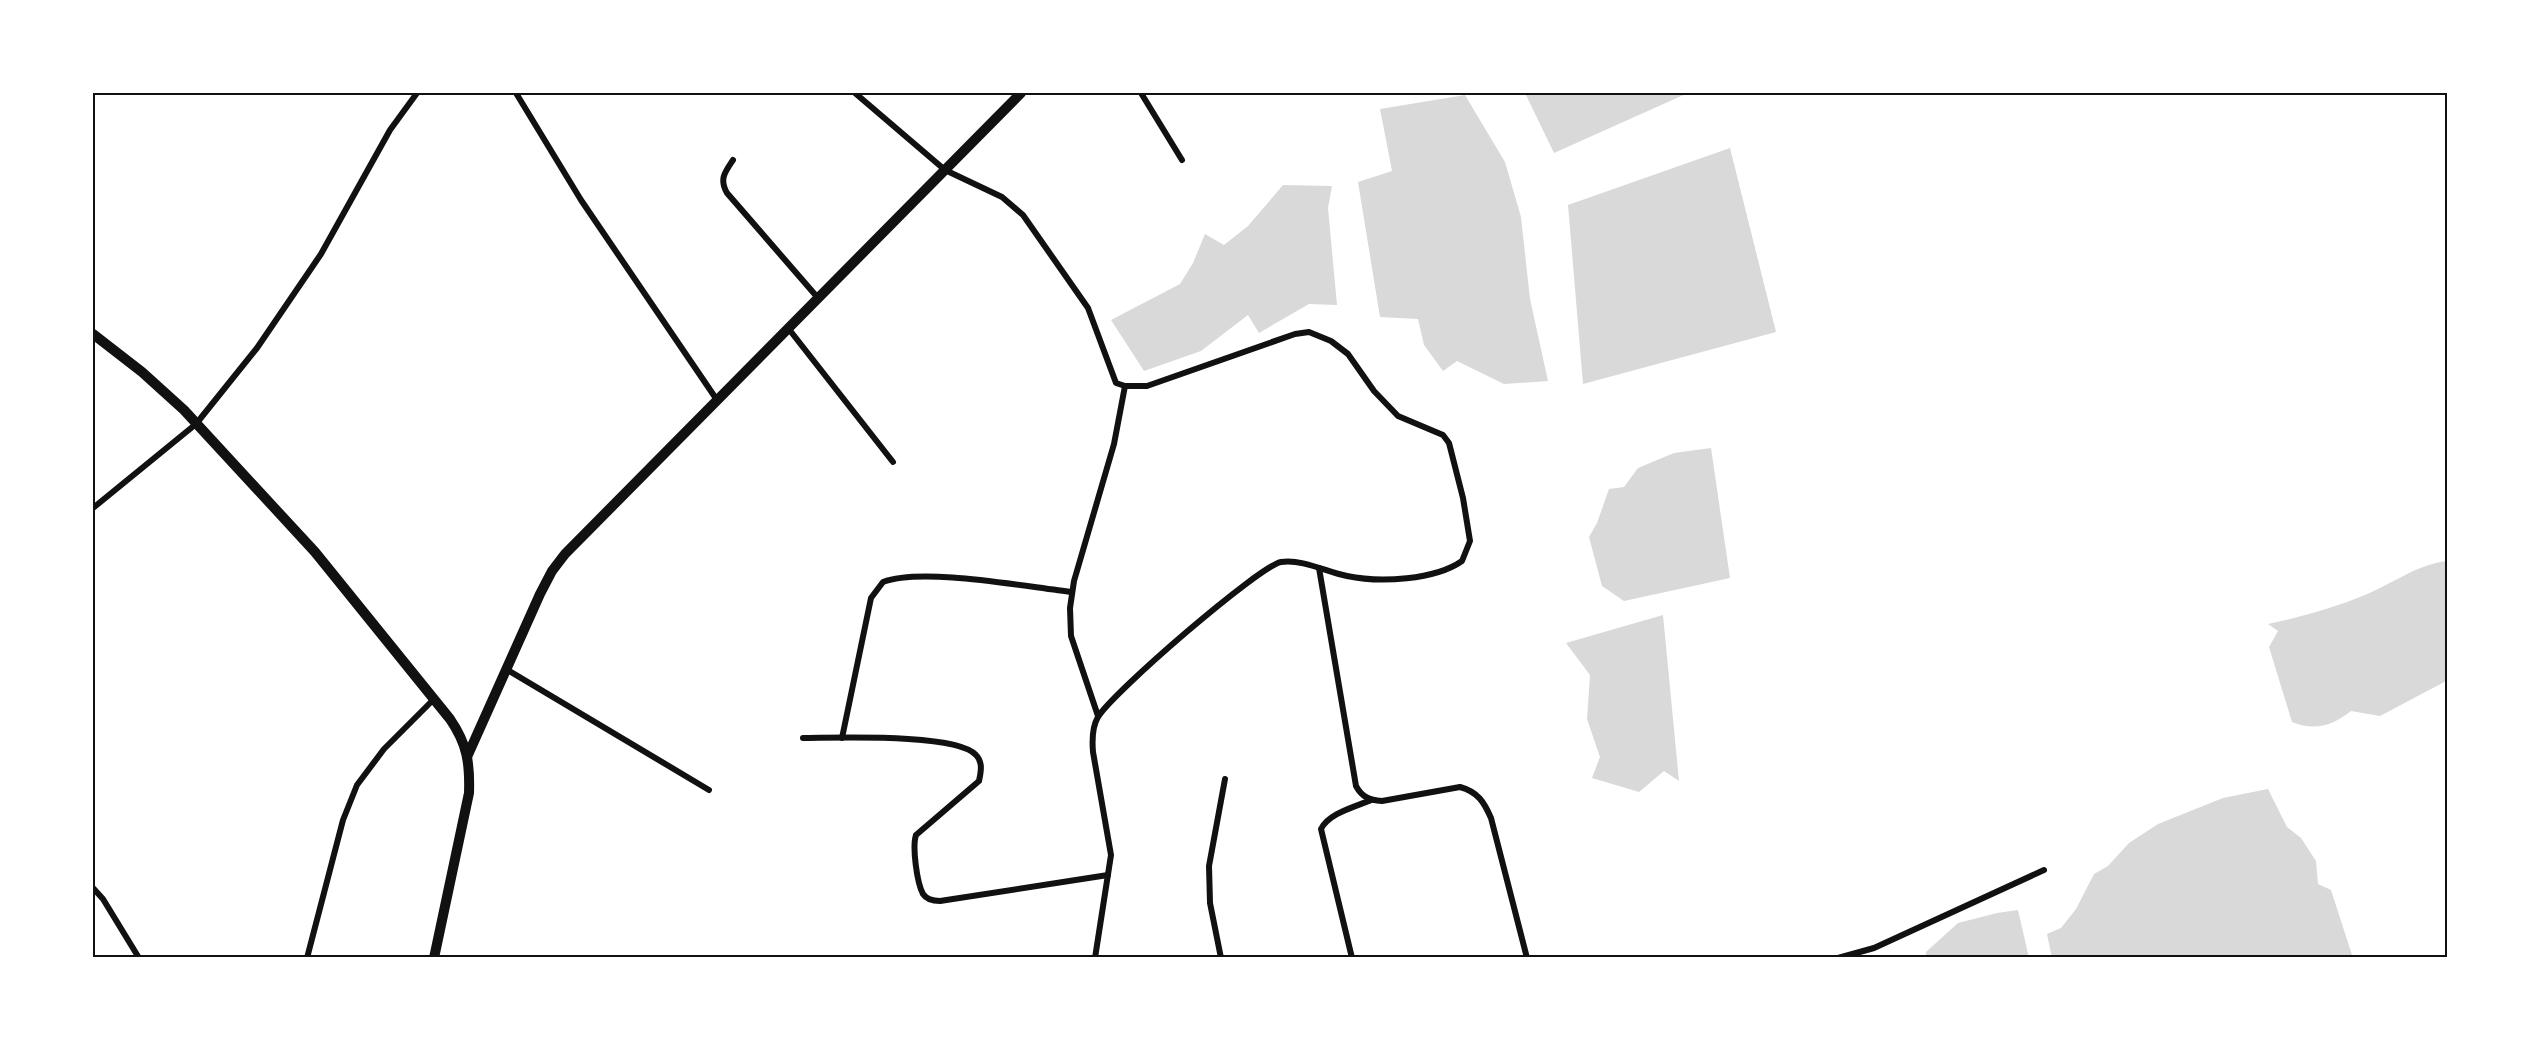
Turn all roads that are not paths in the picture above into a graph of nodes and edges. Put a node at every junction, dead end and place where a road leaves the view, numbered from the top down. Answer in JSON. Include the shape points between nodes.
{"nodes":[{"id":1,"x":417,"y":93,"type":"edge"},
{"id":2,"x":516,"y":93,"type":"edge"},
{"id":3,"x":855,"y":93,"type":"edge"},
{"id":4,"x":1021,"y":93,"type":"edge"},
{"id":5,"x":1141,"y":93,"type":"edge"},
{"id":6,"x":733,"y":160,"type":"dead end"},
{"id":7,"x":1182,"y":160,"type":"dead end"},
{"id":8,"x":945,"y":170,"type":"junction"},
{"id":9,"x":818,"y":298,"type":"junction"},
{"id":10,"x":788,"y":328,"type":"junction"},
{"id":11,"x":93,"y":334,"type":"edge"},
{"id":12,"x":1125,"y":386,"type":"junction"},
{"id":13,"x":717,"y":400,"type":"junction"},
{"id":14,"x":196,"y":424,"type":"junction"},
{"id":15,"x":893,"y":462,"type":"dead end"},
{"id":16,"x":93,"y":508,"type":"edge"},
{"id":17,"x":1319,"y":568,"type":"junction"},
{"id":18,"x":1072,"y":592,"type":"junction"},
{"id":19,"x":506,"y":669,"type":"junction"},
{"id":20,"x":434,"y":699,"type":"junction"},
{"id":21,"x":1098,"y":716,"type":"junction"},
{"id":22,"x":803,"y":738,"type":"dead end"},
{"id":23,"x":842,"y":738,"type":"junction"},
{"id":24,"x":467,"y":757,"type":"junction"},
{"id":25,"x":1225,"y":779,"type":"dead end"},
{"id":26,"x":709,"y":790,"type":"dead end"},
{"id":27,"x":1371,"y":800,"type":"junction"},
{"id":28,"x":2044,"y":870,"type":"dead end"},
{"id":29,"x":1108,"y":874,"type":"junction"},
{"id":30,"x":93,"y":888,"type":"edge"},
{"id":31,"x":139,"y":958,"type":"edge"},
{"id":32,"x":307,"y":958,"type":"edge"},
{"id":33,"x":434,"y":958,"type":"edge"},
{"id":34,"x":1095,"y":958,"type":"edge"},
{"id":35,"x":1221,"y":958,"type":"edge"},
{"id":36,"x":1352,"y":958,"type":"edge"},
{"id":37,"x":1527,"y":958,"type":"edge"},
{"id":38,"x":1838,"y":958,"type":"edge"}],
"edges":[{"from":1,"to":14,"type":"street","via":[[390,130],[321,254],[257,348]]},
{"from":2,"to":13,"type":"street","via":[[587,209]]},
{"from":3,"to":8,"type":"street"},
{"from":4,"to":8,"type":"street"},
{"from":5,"to":7,"type":"street"},
{"from":6,"to":9,"type":"street","via":[[722,182],[727,193]]},
{"from":8,"to":9,"type":"street"},
{"from":8,"to":12,"type":"street","via":[[1002,197],[1023,215],[1081,295],[1111,376]]},
{"from":9,"to":10,"type":"street"},
{"from":10,"to":13,"type":"street"},
{"from":10,"to":15,"type":"street"},
{"from":11,"to":14,"type":"street","via":[[142,372]]},
{"from":12,"to":17,"type":"street","via":[[1148,386],[1280,338],[1309,332],[1340,346],[1398,416],[1443,435],[1449,443],[1470,541],[1462,561],[1453,568],[1399,579],[1364,579]]},
{"from":12,"to":18,"type":"street","via":[[1114,444]]},
{"from":13,"to":19,"type":"street","via":[[565,554],[540,594]]},
{"from":14,"to":16,"type":"street"},
{"from":14,"to":20,"type":"street","via":[[315,552]]},
{"from":17,"to":21,"type":"street","via":[[1290,561],[1264,570],[1135,678]]},
{"from":17,"to":27,"type":"street","via":[[1354,778],[1361,795]]},
{"from":18,"to":21,"type":"street","via":[[1071,636]]},
{"from":18,"to":23,"type":"street","via":[[957,579],[901,578],[882,582],[871,598]]},
{"from":19,"to":24,"type":"street"},
{"from":19,"to":26,"type":"street"},
{"from":20,"to":24,"type":"street","via":[[463,738]]},
{"from":20,"to":32,"type":"street","via":[[384,749],[357,785],[343,820]]},
{"from":21,"to":29,"type":"street","via":[[1092,738],[1109,841]]},
{"from":22,"to":23,"type":"street"},
{"from":23,"to":29,"type":"street","via":[[939,742],[978,756],[979,781],[916,835],[920,886],[929,900]]},
{"from":24,"to":33,"type":"street","via":[[469,792]]},
{"from":25,"to":35,"type":"street","via":[[1209,866],[1210,903]]},
{"from":27,"to":36,"type":"street","via":[[1331,818],[1321,829]]},
{"from":27,"to":37,"type":"street","via":[[1460,787],[1480,797],[1491,818]]},
{"from":28,"to":38,"type":"street","via":[[1874,948]]},
{"from":29,"to":34,"type":"street"},
{"from":30,"to":31,"type":"street"}]}
